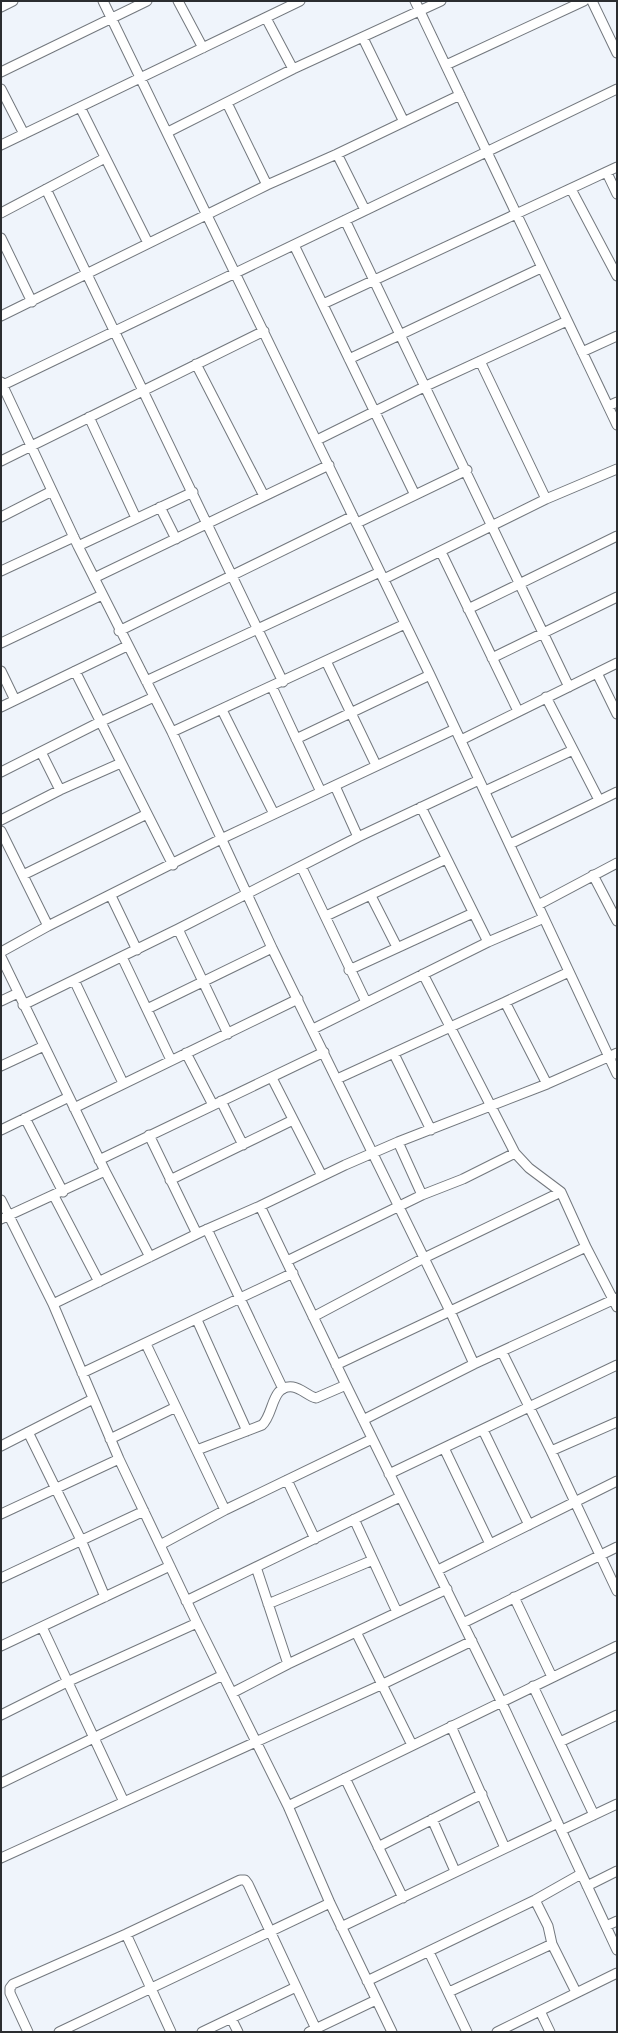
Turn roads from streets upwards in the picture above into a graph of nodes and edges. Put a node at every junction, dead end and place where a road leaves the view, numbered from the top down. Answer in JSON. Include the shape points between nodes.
{"nodes":[{"id":1,"x":13,"y":1,"type":"edge"},
{"id":2,"x":103,"y":1,"type":"edge"},
{"id":3,"x":148,"y":1,"type":"edge"},
{"id":4,"x":178,"y":1,"type":"edge"},
{"id":5,"x":300,"y":1,"type":"edge"},
{"id":6,"x":415,"y":1,"type":"edge"},
{"id":7,"x":441,"y":1,"type":"edge"},
{"id":8,"x":584,"y":1,"type":"edge"},
{"id":9,"x":592,"y":1,"type":"edge"},
{"id":10,"x":1,"y":7,"type":"edge"},
{"id":11,"x":420,"y":11,"type":"junction"},
{"id":12,"x":266,"y":18,"type":"junction"},
{"id":13,"x":112,"y":19,"type":"junction"},
{"id":14,"x":363,"y":38,"type":"junction"},
{"id":15,"x":203,"y":48,"type":"junction"},
{"id":16,"x":617,"y":53,"type":"edge"},
{"id":17,"x":446,"y":65,"type":"junction"},
{"id":18,"x":293,"y":69,"type":"junction"},
{"id":19,"x":1,"y":72,"type":"edge"},
{"id":20,"x":141,"y":78,"type":"junction"},
{"id":21,"x":1,"y":89,"type":"edge"},
{"id":22,"x":617,"y":89,"type":"edge"},
{"id":23,"x":460,"y":95,"type":"junction"},
{"id":24,"x":226,"y":103,"type":"junction"},
{"id":25,"x":80,"y":107,"type":"junction"},
{"id":26,"x":404,"y":122,"type":"junction"},
{"id":27,"x":168,"y":132,"type":"junction"},
{"id":28,"x":24,"y":134,"type":"junction"},
{"id":29,"x":1,"y":145,"type":"edge"},
{"id":30,"x":487,"y":152,"type":"junction"},
{"id":31,"x":337,"y":154,"type":"junction"},
{"id":32,"x":105,"y":158,"type":"junction"},
{"id":33,"x":617,"y":167,"type":"edge"},
{"id":34,"x":607,"y":173,"type":"junction"},
{"id":35,"x":267,"y":185,"type":"junction"},
{"id":36,"x":46,"y":189,"type":"junction"},
{"id":37,"x":571,"y":189,"type":"junction"},
{"id":38,"x":617,"y":194,"type":"edge"},
{"id":39,"x":365,"y":210,"type":"junction"},
{"id":40,"x":1,"y":213,"type":"edge"},
{"id":41,"x":208,"y":215,"type":"junction"},
{"id":42,"x":516,"y":215,"type":"junction"},
{"id":43,"x":345,"y":220,"type":"junction"},
{"id":44,"x":1,"y":238,"type":"edge"},
{"id":45,"x":148,"y":243,"type":"junction"},
{"id":46,"x":294,"y":245,"type":"junction"},
{"id":47,"x":541,"y":268,"type":"junction"},
{"id":48,"x":236,"y":272,"type":"junction"},
{"id":49,"x":87,"y":274,"type":"junction"},
{"id":50,"x":617,"y":276,"type":"edge"},
{"id":51,"x":375,"y":280,"type":"junction"},
{"id":52,"x":32,"y":302,"type":"junction"},
{"id":53,"x":323,"y":304,"type":"junction"},
{"id":54,"x":1,"y":316,"type":"edge"},
{"id":55,"x":567,"y":321,"type":"junction"},
{"id":56,"x":115,"y":331,"type":"junction"},
{"id":57,"x":264,"y":331,"type":"junction"},
{"id":58,"x":401,"y":334,"type":"junction"},
{"id":59,"x":617,"y":336,"type":"edge"},
{"id":60,"x":582,"y":352,"type":"junction"},
{"id":61,"x":349,"y":359,"type":"junction"},
{"id":62,"x":480,"y":361,"type":"junction"},
{"id":63,"x":196,"y":364,"type":"junction"},
{"id":64,"x":1,"y":384,"type":"edge"},
{"id":65,"x":426,"y":386,"type":"junction"},
{"id":66,"x":143,"y":391,"type":"junction"},
{"id":67,"x":617,"y":402,"type":"edge"},
{"id":68,"x":608,"y":406,"type":"junction"},
{"id":69,"x":374,"y":412,"type":"junction"},
{"id":70,"x":89,"y":417,"type":"junction"},
{"id":71,"x":617,"y":425,"type":"edge"},
{"id":72,"x":317,"y":440,"type":"junction"},
{"id":73,"x":30,"y":447,"type":"junction"},
{"id":74,"x":1,"y":461,"type":"edge"},
{"id":75,"x":329,"y":465,"type":"junction"},
{"id":76,"x":617,"y":468,"type":"edge"},
{"id":77,"x":467,"y":470,"type":"junction"},
{"id":78,"x":52,"y":491,"type":"junction"},
{"id":79,"x":193,"y":492,"type":"junction"},
{"id":80,"x":415,"y":495,"type":"junction"},
{"id":81,"x":264,"y":496,"type":"junction"},
{"id":82,"x":546,"y":499,"type":"junction"},
{"id":83,"x":160,"y":507,"type":"junction"},
{"id":84,"x":1,"y":517,"type":"edge"},
{"id":85,"x":136,"y":518,"type":"junction"},
{"id":86,"x":355,"y":520,"type":"junction"},
{"id":87,"x":208,"y":524,"type":"junction"},
{"id":88,"x":493,"y":525,"type":"junction"},
{"id":89,"x":617,"y":536,"type":"edge"},
{"id":90,"x":74,"y":537,"type":"junction"},
{"id":91,"x":176,"y":539,"type":"junction"},
{"id":92,"x":78,"y":546,"type":"junction"},
{"id":93,"x":441,"y":552,"type":"junction"},
{"id":94,"x":1,"y":571,"type":"edge"},
{"id":95,"x":232,"y":576,"type":"junction"},
{"id":96,"x":382,"y":576,"type":"junction"},
{"id":97,"x":94,"y":578,"type":"junction"},
{"id":98,"x":520,"y":583,"type":"junction"},
{"id":99,"x":102,"y":595,"type":"junction"},
{"id":100,"x":617,"y":597,"type":"edge"},
{"id":101,"x":468,"y":609,"type":"junction"},
{"id":102,"x":405,"y":624,"type":"junction"},
{"id":103,"x":258,"y":629,"type":"junction"},
{"id":104,"x":119,"y":631,"type":"junction"},
{"id":105,"x":543,"y":632,"type":"junction"},
{"id":106,"x":1,"y":643,"type":"edge"},
{"id":107,"x":127,"y":646,"type":"junction"},
{"id":108,"x":492,"y":658,"type":"junction"},
{"id":109,"x":326,"y":661,"type":"junction"},
{"id":110,"x":617,"y":662,"type":"edge"},
{"id":111,"x":1,"y":671,"type":"edge"},
{"id":112,"x":75,"y":671,"type":"junction"},
{"id":113,"x":597,"y":673,"type":"junction"},
{"id":114,"x":430,"y":675,"type":"junction"},
{"id":115,"x":146,"y":681,"type":"junction"},
{"id":116,"x":283,"y":682,"type":"junction"},
{"id":117,"x":272,"y":687,"type":"junction"},
{"id":118,"x":569,"y":687,"type":"junction"},
{"id":119,"x":154,"y":697,"type":"junction"},
{"id":120,"x":546,"y":697,"type":"junction"},
{"id":121,"x":15,"y":700,"type":"junction"},
{"id":122,"x":1,"y":707,"type":"edge"},
{"id":123,"x":222,"y":710,"type":"junction"},
{"id":124,"x":518,"y":711,"type":"junction"},
{"id":125,"x":350,"y":713,"type":"junction"},
{"id":126,"x":617,"y":714,"type":"edge"},
{"id":127,"x":100,"y":722,"type":"junction"},
{"id":128,"x":456,"y":728,"type":"junction"},
{"id":129,"x":172,"y":732,"type":"junction"},
{"id":130,"x":296,"y":739,"type":"junction"},
{"id":131,"x":461,"y":740,"type":"junction"},
{"id":132,"x":573,"y":750,"type":"junction"},
{"id":133,"x":41,"y":752,"type":"junction"},
{"id":134,"x":121,"y":763,"type":"junction"},
{"id":135,"x":376,"y":765,"type":"junction"},
{"id":136,"x":1,"y":772,"type":"edge"},
{"id":137,"x":479,"y":780,"type":"junction"},
{"id":138,"x":335,"y":786,"type":"junction"},
{"id":139,"x":60,"y":790,"type":"junction"},
{"id":140,"x":485,"y":791,"type":"junction"},
{"id":141,"x":321,"y":792,"type":"junction"},
{"id":142,"x":617,"y":792,"type":"edge"},
{"id":143,"x":599,"y":800,"type":"junction"},
{"id":144,"x":421,"y":807,"type":"junction"},
{"id":145,"x":147,"y":814,"type":"junction"},
{"id":146,"x":274,"y":814,"type":"junction"},
{"id":147,"x":1,"y":820,"type":"edge"},
{"id":148,"x":1,"y":830,"type":"edge"},
{"id":149,"x":358,"y":837,"type":"junction"},
{"id":150,"x":221,"y":839,"type":"junction"},
{"id":151,"x":510,"y":844,"type":"junction"},
{"id":152,"x":446,"y":859,"type":"junction"},
{"id":153,"x":617,"y":863,"type":"edge"},
{"id":154,"x":173,"y":865,"type":"junction"},
{"id":155,"x":301,"y":866,"type":"junction"},
{"id":156,"x":23,"y":875,"type":"junction"},
{"id":157,"x":593,"y":875,"type":"junction"},
{"id":158,"x":248,"y":892,"type":"junction"},
{"id":159,"x":111,"y":896,"type":"junction"},
{"id":160,"x":371,"y":896,"type":"junction"},
{"id":161,"x":538,"y":905,"type":"junction"},
{"id":162,"x":473,"y":913,"type":"junction"},
{"id":163,"x":326,"y":916,"type":"junction"},
{"id":164,"x":544,"y":918,"type":"junction"},
{"id":165,"x":617,"y":921,"type":"edge"},
{"id":166,"x":48,"y":926,"type":"junction"},
{"id":167,"x":178,"y":929,"type":"junction"},
{"id":168,"x":488,"y":942,"type":"junction"},
{"id":169,"x":397,"y":947,"type":"junction"},
{"id":170,"x":272,"y":948,"type":"junction"},
{"id":171,"x":136,"y":950,"type":"junction"},
{"id":172,"x":1,"y":952,"type":"edge"},
{"id":173,"x":122,"y":957,"type":"junction"},
{"id":174,"x":1,"y":958,"type":"edge"},
{"id":175,"x":349,"y":970,"type":"junction"},
{"id":176,"x":569,"y":972,"type":"junction"},
{"id":177,"x":423,"y":974,"type":"junction"},
{"id":178,"x":74,"y":980,"type":"junction"},
{"id":179,"x":203,"y":980,"type":"junction"},
{"id":180,"x":18,"y":993,"type":"junction"},
{"id":181,"x":298,"y":999,"type":"junction"},
{"id":182,"x":1,"y":1001,"type":"edge"},
{"id":183,"x":366,"y":1002,"type":"junction"},
{"id":184,"x":506,"y":1002,"type":"junction"},
{"id":185,"x":23,"y":1005,"type":"junction"},
{"id":186,"x":147,"y":1009,"type":"junction"},
{"id":187,"x":451,"y":1027,"type":"junction"},
{"id":188,"x":313,"y":1029,"type":"junction"},
{"id":189,"x":228,"y":1034,"type":"junction"},
{"id":190,"x":44,"y":1046,"type":"junction"},
{"id":191,"x":324,"y":1052,"type":"junction"},
{"id":192,"x":186,"y":1053,"type":"junction"},
{"id":193,"x":394,"y":1054,"type":"junction"},
{"id":194,"x":613,"y":1055,"type":"edge"},
{"id":195,"x":171,"y":1060,"type":"junction"},
{"id":196,"x":1,"y":1066,"type":"edge"},
{"id":197,"x":617,"y":1074,"type":"edge"},
{"id":198,"x":272,"y":1078,"type":"junction"},
{"id":199,"x":337,"y":1079,"type":"junction"},
{"id":200,"x":123,"y":1083,"type":"junction"},
{"id":201,"x":547,"y":1084,"type":"junction"},
{"id":202,"x":69,"y":1097,"type":"junction"},
{"id":203,"x":217,"y":1103,"type":"junction"},
{"id":204,"x":490,"y":1106,"type":"junction"},
{"id":205,"x":74,"y":1108,"type":"junction"},
{"id":206,"x":25,"y":1118,"type":"junction"},
{"id":207,"x":293,"y":1120,"type":"junction"},
{"id":208,"x":1,"y":1130,"type":"edge"},
{"id":209,"x":431,"y":1130,"type":"junction"},
{"id":210,"x":149,"y":1135,"type":"junction"},
{"id":211,"x":398,"y":1142,"type":"junction"},
{"id":212,"x":243,"y":1145,"type":"junction"},
{"id":213,"x":372,"y":1153,"type":"junction"},
{"id":214,"x":515,"y":1154,"type":"junction"},
{"id":215,"x":100,"y":1160,"type":"junction"},
{"id":216,"x":105,"y":1171,"type":"junction"},
{"id":217,"x":322,"y":1176,"type":"junction"},
{"id":218,"x":170,"y":1180,"type":"junction"},
{"id":219,"x":561,"y":1192,"type":"junction"},
{"id":220,"x":58,"y":1194,"type":"junction"},
{"id":221,"x":422,"y":1195,"type":"junction"},
{"id":222,"x":1,"y":1200,"type":"edge"},
{"id":223,"x":260,"y":1206,"type":"junction"},
{"id":224,"x":399,"y":1206,"type":"junction"},
{"id":225,"x":11,"y":1216,"type":"junction"},
{"id":226,"x":1,"y":1219,"type":"edge"},
{"id":227,"x":207,"y":1229,"type":"junction"},
{"id":228,"x":197,"y":1234,"type":"junction"},
{"id":229,"x":586,"y":1247,"type":"junction"},
{"id":230,"x":150,"y":1258,"type":"junction"},
{"id":231,"x":424,"y":1258,"type":"junction"},
{"id":232,"x":287,"y":1261,"type":"junction"},
{"id":233,"x":293,"y":1273,"type":"junction"},
{"id":234,"x":99,"y":1282,"type":"junction"},
{"id":235,"x":239,"y":1300,"type":"junction"},
{"id":236,"x":616,"y":1302,"type":"edge"},
{"id":237,"x":53,"y":1304,"type":"junction"},
{"id":238,"x":450,"y":1311,"type":"junction"},
{"id":239,"x":313,"y":1317,"type":"junction"},
{"id":240,"x":197,"y":1320,"type":"junction"},
{"id":241,"x":146,"y":1344,"type":"junction"},
{"id":242,"x":502,"y":1352,"type":"junction"},
{"id":243,"x":474,"y":1364,"type":"junction"},
{"id":244,"x":336,"y":1365,"type":"junction"},
{"id":245,"x":617,"y":1365,"type":"edge"},
{"id":246,"x":82,"y":1373,"type":"junction"},
{"id":247,"x":346,"y":1385,"type":"junction"},
{"id":248,"x":283,"y":1389,"type":"junction"},
{"id":249,"x":93,"y":1399,"type":"junction"},
{"id":250,"x":176,"y":1407,"type":"junction"},
{"id":251,"x":530,"y":1408,"type":"junction"},
{"id":252,"x":363,"y":1420,"type":"junction"},
{"id":253,"x":617,"y":1422,"type":"edge"},
{"id":254,"x":483,"y":1430,"type":"junction"},
{"id":255,"x":247,"y":1431,"type":"junction"},
{"id":256,"x":28,"y":1432,"type":"junction"},
{"id":257,"x":110,"y":1439,"type":"junction"},
{"id":258,"x":372,"y":1439,"type":"junction"},
{"id":259,"x":1,"y":1446,"type":"edge"},
{"id":260,"x":444,"y":1448,"type":"junction"},
{"id":261,"x":197,"y":1450,"type":"junction"},
{"id":262,"x":551,"y":1451,"type":"junction"},
{"id":263,"x":119,"y":1458,"type":"junction"},
{"id":264,"x":389,"y":1474,"type":"junction"},
{"id":265,"x":287,"y":1480,"type":"junction"},
{"id":266,"x":617,"y":1481,"type":"edge"},
{"id":267,"x":56,"y":1488,"type":"junction"},
{"id":268,"x":400,"y":1497,"type":"junction"},
{"id":269,"x":575,"y":1502,"type":"junction"},
{"id":270,"x":225,"y":1510,"type":"junction"},
{"id":271,"x":144,"y":1511,"type":"junction"},
{"id":272,"x":1,"y":1514,"type":"edge"},
{"id":273,"x":354,"y":1519,"type":"junction"},
{"id":274,"x":529,"y":1525,"type":"junction"},
{"id":275,"x":314,"y":1539,"type":"junction"},
{"id":276,"x":81,"y":1540,"type":"junction"},
{"id":277,"x":490,"y":1544,"type":"junction"},
{"id":278,"x":160,"y":1545,"type":"junction"},
{"id":279,"x":617,"y":1547,"type":"edge"},
{"id":280,"x":600,"y":1555,"type":"junction"},
{"id":281,"x":373,"y":1560,"type":"junction"},
{"id":282,"x":170,"y":1566,"type":"junction"},
{"id":283,"x":256,"y":1567,"type":"junction"},
{"id":284,"x":438,"y":1570,"type":"junction"},
{"id":285,"x":1,"y":1578,"type":"edge"},
{"id":286,"x":447,"y":1589,"type":"junction"},
{"id":287,"x":617,"y":1591,"type":"edge"},
{"id":288,"x":105,"y":1597,"type":"junction"},
{"id":289,"x":514,"y":1597,"type":"junction"},
{"id":290,"x":186,"y":1601,"type":"junction"},
{"id":291,"x":268,"y":1604,"type":"junction"},
{"id":292,"x":397,"y":1612,"type":"junction"},
{"id":293,"x":197,"y":1623,"type":"junction"},
{"id":294,"x":463,"y":1623,"type":"junction"},
{"id":295,"x":42,"y":1627,"type":"junction"},
{"id":296,"x":356,"y":1632,"type":"junction"},
{"id":297,"x":472,"y":1641,"type":"junction"},
{"id":298,"x":1,"y":1646,"type":"edge"},
{"id":299,"x":617,"y":1646,"type":"edge"},
{"id":300,"x":288,"y":1664,"type":"junction"},
{"id":301,"x":223,"y":1675,"type":"junction"},
{"id":302,"x":552,"y":1677,"type":"junction"},
{"id":303,"x":68,"y":1682,"type":"junction"},
{"id":304,"x":383,"y":1684,"type":"junction"},
{"id":305,"x":533,"y":1686,"type":"junction"},
{"id":306,"x":232,"y":1693,"type":"junction"},
{"id":307,"x":501,"y":1702,"type":"junction"},
{"id":308,"x":1,"y":1715,"type":"edge"},
{"id":309,"x":617,"y":1715,"type":"edge"},
{"id":310,"x":451,"y":1726,"type":"junction"},
{"id":311,"x":93,"y":1737,"type":"junction"},
{"id":312,"x":256,"y":1741,"type":"junction"},
{"id":313,"x":560,"y":1742,"type":"junction"},
{"id":314,"x":412,"y":1745,"type":"junction"},
{"id":315,"x":345,"y":1778,"type":"junction"},
{"id":316,"x":1,"y":1783,"type":"edge"},
{"id":317,"x":482,"y":1794,"type":"junction"},
{"id":318,"x":124,"y":1802,"type":"junction"},
{"id":319,"x":617,"y":1804,"type":"edge"},
{"id":320,"x":288,"y":1806,"type":"junction"},
{"id":321,"x":594,"y":1815,"type":"junction"},
{"id":322,"x":432,"y":1819,"type":"junction"},
{"id":323,"x":560,"y":1827,"type":"junction"},
{"id":324,"x":378,"y":1847,"type":"junction"},
{"id":325,"x":505,"y":1848,"type":"junction"},
{"id":326,"x":1,"y":1858,"type":"edge"},
{"id":327,"x":455,"y":1871,"type":"junction"},
{"id":328,"x":617,"y":1871,"type":"edge"},
{"id":329,"x":582,"y":1874,"type":"junction"},
{"id":330,"x":587,"y":1886,"type":"junction"},
{"id":331,"x":403,"y":1898,"type":"junction"},
{"id":332,"x":535,"y":1900,"type":"junction"},
{"id":333,"x":330,"y":1903,"type":"junction"},
{"id":334,"x":617,"y":1920,"type":"edge"},
{"id":335,"x":341,"y":1926,"type":"junction"},
{"id":336,"x":606,"y":1926,"type":"junction"},
{"id":337,"x":270,"y":1931,"type":"junction"},
{"id":338,"x":126,"y":1934,"type":"junction"},
{"id":339,"x":552,"y":1944,"type":"junction"},
{"id":340,"x":617,"y":1950,"type":"edge"},
{"id":341,"x":429,"y":1952,"type":"junction"},
{"id":342,"x":617,"y":1973,"type":"edge"},
{"id":343,"x":367,"y":1981,"type":"junction"},
{"id":344,"x":296,"y":1986,"type":"junction"},
{"id":345,"x":151,"y":1988,"type":"junction"},
{"id":346,"x":449,"y":1992,"type":"junction"},
{"id":347,"x":576,"y":1992,"type":"junction"},
{"id":348,"x":376,"y":2000,"type":"junction"},
{"id":349,"x":540,"y":2011,"type":"junction"},
{"id":350,"x":231,"y":2018,"type":"junction"},
{"id":351,"x":312,"y":2030,"type":"edge"},
{"id":352,"x":28,"y":2032,"type":"edge"},
{"id":353,"x":59,"y":2032,"type":"edge"},
{"id":354,"x":171,"y":2032,"type":"edge"},
{"id":355,"x":202,"y":2032,"type":"edge"},
{"id":356,"x":238,"y":2032,"type":"edge"},
{"id":357,"x":392,"y":2032,"type":"edge"},
{"id":358,"x":467,"y":2032,"type":"edge"},
{"id":359,"x":497,"y":2032,"type":"edge"},
{"id":360,"x":550,"y":2032,"type":"edge"}],
"edges":[{"from":1,"to":10,"type":"street"},
{"from":2,"to":13,"type":"street"},
{"from":3,"to":13,"type":"street"},
{"from":4,"to":15,"type":"street"},
{"from":5,"to":12,"type":"street"},
{"from":6,"to":11,"type":"street"},
{"from":7,"to":11,"type":"street"},
{"from":8,"to":17,"type":"street"},
{"from":9,"to":16,"type":"street"},
{"from":11,"to":14,"type":"street"},
{"from":11,"to":17,"type":"street"},
{"from":12,"to":15,"type":"street"},
{"from":12,"to":18,"type":"street"},
{"from":13,"to":19,"type":"street"},
{"from":13,"to":20,"type":"street"},
{"from":14,"to":18,"type":"street"},
{"from":14,"to":26,"type":"street"},
{"from":15,"to":20,"type":"street"},
{"from":17,"to":23,"type":"street"},
{"from":18,"to":24,"type":"street"},
{"from":20,"to":25,"type":"street"},
{"from":20,"to":27,"type":"street"},
{"from":21,"to":28,"type":"street"},
{"from":22,"to":30,"type":"street"},
{"from":23,"to":26,"type":"street"},
{"from":23,"to":30,"type":"street"},
{"from":24,"to":27,"type":"street"},
{"from":24,"to":35,"type":"street"},
{"from":25,"to":28,"type":"street"},
{"from":25,"to":32,"type":"street"},
{"from":26,"to":31,"type":"street"},
{"from":27,"to":41,"type":"street"},
{"from":28,"to":29,"type":"street"},
{"from":30,"to":39,"type":"street"},
{"from":30,"to":42,"type":"street"},
{"from":31,"to":35,"type":"street"},
{"from":31,"to":39,"type":"street"},
{"from":32,"to":36,"type":"street"},
{"from":32,"to":45,"type":"street"},
{"from":33,"to":34,"type":"street"},
{"from":34,"to":37,"type":"street"},
{"from":34,"to":38,"type":"street"},
{"from":35,"to":41,"type":"street"},
{"from":36,"to":40,"type":"street"},
{"from":36,"to":49,"type":"street"},
{"from":37,"to":42,"type":"street"},
{"from":37,"to":50,"type":"street"},
{"from":39,"to":43,"type":"street"},
{"from":41,"to":45,"type":"street"},
{"from":41,"to":48,"type":"street"},
{"from":42,"to":47,"type":"street"},
{"from":42,"to":51,"type":"street"},
{"from":43,"to":46,"type":"street"},
{"from":43,"to":51,"type":"street"},
{"from":44,"to":52,"type":"street"},
{"from":45,"to":49,"type":"street"},
{"from":46,"to":48,"type":"street"},
{"from":46,"to":53,"type":"street"},
{"from":47,"to":55,"type":"street"},
{"from":47,"to":58,"type":"street"},
{"from":48,"to":56,"type":"street"},
{"from":48,"to":57,"type":"street"},
{"from":49,"to":52,"type":"street"},
{"from":49,"to":56,"type":"street"},
{"from":51,"to":53,"type":"street"},
{"from":51,"to":58,"type":"street"},
{"from":52,"to":54,"type":"street"},
{"from":53,"to":61,"type":"street"},
{"from":55,"to":60,"type":"street"},
{"from":55,"to":62,"type":"street"},
{"from":56,"to":64,"type":"street"},
{"from":56,"to":66,"type":"street"},
{"from":57,"to":63,"type":"street"},
{"from":57,"to":72,"type":"street"},
{"from":58,"to":61,"type":"street"},
{"from":58,"to":65,"type":"street"},
{"from":59,"to":60,"type":"street"},
{"from":60,"to":68,"type":"street"},
{"from":61,"to":69,"type":"street"},
{"from":62,"to":65,"type":"street"},
{"from":62,"to":82,"type":"street"},
{"from":63,"to":66,"type":"street"},
{"from":63,"to":81,"type":"street"},
{"from":64,"to":73,"type":"street"},
{"from":65,"to":69,"type":"street"},
{"from":65,"to":77,"type":"street"},
{"from":66,"to":70,"type":"street"},
{"from":66,"to":79,"type":"street"},
{"from":67,"to":68,"type":"street"},
{"from":68,"to":71,"type":"street"},
{"from":69,"to":72,"type":"street"},
{"from":69,"to":80,"type":"street"},
{"from":70,"to":73,"type":"street"},
{"from":70,"to":85,"type":"street"},
{"from":72,"to":75,"type":"street"},
{"from":73,"to":74,"type":"street"},
{"from":73,"to":78,"type":"street"},
{"from":75,"to":81,"type":"street"},
{"from":75,"to":86,"type":"street"},
{"from":76,"to":82,"type":"street"},
{"from":77,"to":80,"type":"street"},
{"from":77,"to":88,"type":"street"},
{"from":78,"to":84,"type":"street"},
{"from":78,"to":90,"type":"street"},
{"from":79,"to":83,"type":"street"},
{"from":79,"to":87,"type":"street"},
{"from":80,"to":86,"type":"street"},
{"from":81,"to":87,"type":"street"},
{"from":82,"to":88,"type":"street"},
{"from":83,"to":85,"type":"street"},
{"from":83,"to":91,"type":"street"},
{"from":85,"to":92,"type":"street"},
{"from":86,"to":95,"type":"street"},
{"from":86,"to":96,"type":"street"},
{"from":87,"to":91,"type":"street"},
{"from":87,"to":95,"type":"street"},
{"from":88,"to":93,"type":"street"},
{"from":88,"to":98,"type":"street"},
{"from":89,"to":98,"type":"street"},
{"from":90,"to":92,"type":"street"},
{"from":90,"to":94,"type":"street"},
{"from":91,"to":97,"type":"street"},
{"from":92,"to":97,"type":"street"},
{"from":93,"to":96,"type":"street"},
{"from":93,"to":101,"type":"street"},
{"from":95,"to":103,"type":"street"},
{"from":95,"to":104,"type":"street"},
{"from":96,"to":102,"type":"street"},
{"from":96,"to":103,"type":"street"},
{"from":97,"to":99,"type":"street"},
{"from":98,"to":101,"type":"street"},
{"from":98,"to":105,"type":"street"},
{"from":99,"to":104,"type":"street"},
{"from":99,"to":106,"type":"street"},
{"from":100,"to":105,"type":"street"},
{"from":101,"to":108,"type":"street"},
{"from":102,"to":109,"type":"street"},
{"from":102,"to":114,"type":"street"},
{"from":103,"to":115,"type":"street"},
{"from":103,"to":116,"type":"street"},
{"from":104,"to":107,"type":"street"},
{"from":105,"to":108,"type":"street"},
{"from":105,"to":118,"type":"street"},
{"from":107,"to":112,"type":"street"},
{"from":107,"to":115,"type":"street"},
{"from":108,"to":124,"type":"street"},
{"from":109,"to":116,"type":"street"},
{"from":109,"to":125,"type":"street"},
{"from":110,"to":113,"type":"street"},
{"from":111,"to":121,"type":"street"},
{"from":112,"to":121,"type":"street"},
{"from":112,"to":127,"type":"street"},
{"from":113,"to":118,"type":"street"},
{"from":113,"to":126,"type":"street"},
{"from":114,"to":125,"type":"street"},
{"from":114,"to":128,"type":"street"},
{"from":115,"to":119,"type":"street"},
{"from":116,"to":117,"type":"street"},
{"from":117,"to":123,"type":"street"},
{"from":117,"to":130,"type":"street"},
{"from":118,"to":120,"type":"street"},
{"from":119,"to":127,"type":"street"},
{"from":119,"to":129,"type":"street"},
{"from":120,"to":124,"type":"street"},
{"from":120,"to":132,"type":"street"},
{"from":121,"to":122,"type":"street"},
{"from":123,"to":129,"type":"street"},
{"from":123,"to":146,"type":"street"},
{"from":124,"to":131,"type":"street"},
{"from":125,"to":130,"type":"street"},
{"from":125,"to":135,"type":"street"},
{"from":127,"to":133,"type":"street"},
{"from":127,"to":134,"type":"street"},
{"from":128,"to":131,"type":"street"},
{"from":128,"to":135,"type":"street"},
{"from":129,"to":150,"type":"street"},
{"from":130,"to":141,"type":"street"},
{"from":131,"to":137,"type":"street"},
{"from":132,"to":140,"type":"street"},
{"from":132,"to":143,"type":"street"},
{"from":133,"to":136,"type":"street"},
{"from":133,"to":139,"type":"street"},
{"from":134,"to":139,"type":"street"},
{"from":134,"to":145,"type":"street"},
{"from":135,"to":138,"type":"street"},
{"from":137,"to":140,"type":"street"},
{"from":137,"to":144,"type":"street"},
{"from":138,"to":141,"type":"street"},
{"from":138,"to":149,"type":"street"},
{"from":139,"to":147,"type":"street"},
{"from":140,"to":151,"type":"street"},
{"from":141,"to":146,"type":"street"},
{"from":142,"to":143,"type":"street"},
{"from":143,"to":151,"type":"street"},
{"from":144,"to":149,"type":"street"},
{"from":144,"to":152,"type":"street"},
{"from":145,"to":154,"type":"street"},
{"from":145,"to":156,"type":"street"},
{"from":146,"to":150,"type":"street"},
{"from":148,"to":156,"type":"street"},
{"from":149,"to":155,"type":"street"},
{"from":150,"to":154,"type":"street"},
{"from":150,"to":158,"type":"street"},
{"from":151,"to":161,"type":"street"},
{"from":152,"to":160,"type":"street"},
{"from":152,"to":162,"type":"street"},
{"from":153,"to":157,"type":"street"},
{"from":154,"to":159,"type":"street"},
{"from":155,"to":158,"type":"street"},
{"from":155,"to":163,"type":"street"},
{"from":156,"to":166,"type":"street"},
{"from":157,"to":161,"type":"street"},
{"from":157,"to":165,"type":"street"},
{"from":158,"to":167,"type":"street"},
{"from":158,"to":170,"type":"street"},
{"from":159,"to":166,"type":"street"},
{"from":159,"to":171,"type":"street"},
{"from":160,"to":163,"type":"street"},
{"from":160,"to":169,"type":"street"},
{"from":161,"to":164,"type":"street"},
{"from":162,"to":168,"type":"street"},
{"from":162,"to":169,"type":"street"},
{"from":163,"to":175,"type":"street"},
{"from":164,"to":168,"type":"street"},
{"from":164,"to":176,"type":"street"},
{"from":166,"to":172,"type":"street"},
{"from":167,"to":171,"type":"street"},
{"from":167,"to":179,"type":"street"},
{"from":168,"to":177,"type":"street"},
{"from":169,"to":175,"type":"street"},
{"from":170,"to":179,"type":"street"},
{"from":170,"to":181,"type":"street"},
{"from":171,"to":173,"type":"street"},
{"from":173,"to":178,"type":"street"},
{"from":173,"to":186,"type":"street"},
{"from":174,"to":180,"type":"street"},
{"from":175,"to":183,"type":"street"},
{"from":176,"to":184,"type":"street"},
{"from":176,"to":194,"type":"street"},
{"from":177,"to":183,"type":"street"},
{"from":177,"to":187,"type":"street"},
{"from":178,"to":185,"type":"street"},
{"from":178,"to":200,"type":"street"},
{"from":179,"to":186,"type":"street"},
{"from":179,"to":189,"type":"street"},
{"from":180,"to":182,"type":"street"},
{"from":180,"to":185,"type":"street"},
{"from":181,"to":188,"type":"street"},
{"from":181,"to":189,"type":"street"},
{"from":183,"to":188,"type":"street"},
{"from":184,"to":187,"type":"street"},
{"from":184,"to":201,"type":"street"},
{"from":185,"to":190,"type":"street"},
{"from":186,"to":195,"type":"street"},
{"from":187,"to":193,"type":"street"},
{"from":187,"to":204,"type":"street"},
{"from":188,"to":191,"type":"street"},
{"from":189,"to":192,"type":"street"},
{"from":190,"to":196,"type":"street"},
{"from":190,"to":202,"type":"street"},
{"from":191,"to":198,"type":"street"},
{"from":191,"to":199,"type":"street"},
{"from":192,"to":195,"type":"street"},
{"from":192,"to":203,"type":"street"},
{"from":193,"to":199,"type":"street"},
{"from":193,"to":209,"type":"street"},
{"from":194,"to":197,"type":"street"},
{"from":194,"to":201,"type":"street"},
{"from":195,"to":200,"type":"street"},
{"from":198,"to":203,"type":"street"},
{"from":198,"to":207,"type":"street"},
{"from":199,"to":213,"type":"street"},
{"from":200,"to":205,"type":"street"},
{"from":201,"to":204,"type":"street"},
{"from":202,"to":205,"type":"street"},
{"from":202,"to":206,"type":"street"},
{"from":203,"to":210,"type":"street"},
{"from":203,"to":212,"type":"street"},
{"from":204,"to":209,"type":"street"},
{"from":204,"to":214,"type":"street"},
{"from":205,"to":215,"type":"street"},
{"from":206,"to":208,"type":"street"},
{"from":206,"to":220,"type":"street"},
{"from":207,"to":212,"type":"street"},
{"from":207,"to":217,"type":"street"},
{"from":209,"to":211,"type":"street"},
{"from":210,"to":215,"type":"street"},
{"from":210,"to":218,"type":"street"},
{"from":211,"to":213,"type":"street"},
{"from":211,"to":221,"type":"street"},
{"from":212,"to":218,"type":"street"},
{"from":213,"to":217,"type":"street"},
{"from":213,"to":224,"type":"street"},
{"from":214,"to":219,"type":"street"},
{"from":214,"to":221,"type":"street","via":[[463,1180]]},
{"from":215,"to":216,"type":"street"},
{"from":216,"to":220,"type":"street"},
{"from":216,"to":230,"type":"street"},
{"from":217,"to":223,"type":"street"},
{"from":218,"to":228,"type":"street"},
{"from":219,"to":229,"type":"street"},
{"from":219,"to":231,"type":"street"},
{"from":220,"to":225,"type":"street"},
{"from":220,"to":234,"type":"street"},
{"from":221,"to":224,"type":"street"},
{"from":222,"to":225,"type":"street"},
{"from":223,"to":227,"type":"street"},
{"from":223,"to":232,"type":"street"},
{"from":224,"to":231,"type":"street"},
{"from":224,"to":232,"type":"street"},
{"from":225,"to":226,"type":"street"},
{"from":225,"to":237,"type":"street"},
{"from":227,"to":228,"type":"street"},
{"from":227,"to":235,"type":"street"},
{"from":228,"to":230,"type":"street"},
{"from":229,"to":236,"type":"street"},
{"from":229,"to":238,"type":"street"},
{"from":230,"to":234,"type":"street"},
{"from":231,"to":238,"type":"street"},
{"from":231,"to":239,"type":"street"},
{"from":232,"to":233,"type":"street"},
{"from":233,"to":235,"type":"street"},
{"from":233,"to":239,"type":"street"},
{"from":234,"to":237,"type":"street"},
{"from":235,"to":240,"type":"street"},
{"from":235,"to":248,"type":"street"},
{"from":236,"to":242,"type":"street"},
{"from":237,"to":246,"type":"street"},
{"from":238,"to":243,"type":"street"},
{"from":238,"to":244,"type":"street"},
{"from":239,"to":244,"type":"street"},
{"from":240,"to":241,"type":"street"},
{"from":240,"to":255,"type":"street"},
{"from":241,"to":246,"type":"street"},
{"from":241,"to":250,"type":"street"},
{"from":242,"to":243,"type":"street"},
{"from":242,"to":251,"type":"street"},
{"from":243,"to":252,"type":"street"},
{"from":244,"to":247,"type":"street"},
{"from":245,"to":251,"type":"street"},
{"from":246,"to":249,"type":"street"},
{"from":247,"to":248,"type":"street","via":[[316,1398],[296,1387]]},
{"from":247,"to":252,"type":"street"},
{"from":248,"to":255,"type":"street","via":[[276,1395],[264,1423]]},
{"from":249,"to":256,"type":"street"},
{"from":249,"to":257,"type":"street"},
{"from":250,"to":257,"type":"street"},
{"from":250,"to":261,"type":"street"},
{"from":251,"to":254,"type":"street"},
{"from":251,"to":262,"type":"street"},
{"from":252,"to":258,"type":"street"},
{"from":253,"to":262,"type":"street"},
{"from":254,"to":260,"type":"street"},
{"from":254,"to":274,"type":"street"},
{"from":255,"to":261,"type":"street"},
{"from":256,"to":259,"type":"street"},
{"from":256,"to":267,"type":"street"},
{"from":257,"to":263,"type":"street"},
{"from":258,"to":264,"type":"street"},
{"from":258,"to":265,"type":"street"},
{"from":260,"to":264,"type":"street"},
{"from":260,"to":277,"type":"street"},
{"from":261,"to":270,"type":"street"},
{"from":262,"to":269,"type":"street"},
{"from":263,"to":267,"type":"street"},
{"from":263,"to":271,"type":"street"},
{"from":264,"to":268,"type":"street"},
{"from":265,"to":270,"type":"street"},
{"from":265,"to":275,"type":"street"},
{"from":266,"to":269,"type":"street"},
{"from":267,"to":272,"type":"street"},
{"from":267,"to":276,"type":"street"},
{"from":268,"to":273,"type":"street"},
{"from":268,"to":284,"type":"street"},
{"from":269,"to":274,"type":"street"},
{"from":269,"to":280,"type":"street"},
{"from":270,"to":278,"type":"street"},
{"from":271,"to":276,"type":"street"},
{"from":271,"to":278,"type":"street"},
{"from":273,"to":275,"type":"street"},
{"from":273,"to":281,"type":"street"},
{"from":274,"to":277,"type":"street"},
{"from":275,"to":283,"type":"street"},
{"from":276,"to":285,"type":"street"},
{"from":276,"to":288,"type":"street"},
{"from":277,"to":284,"type":"street"},
{"from":278,"to":282,"type":"street"},
{"from":279,"to":280,"type":"street"},
{"from":280,"to":287,"type":"street"},
{"from":280,"to":289,"type":"street"},
{"from":281,"to":291,"type":"street"},
{"from":281,"to":292,"type":"street"},
{"from":282,"to":288,"type":"street"},
{"from":282,"to":290,"type":"street"},
{"from":283,"to":290,"type":"street"},
{"from":283,"to":291,"type":"street"},
{"from":284,"to":286,"type":"street"},
{"from":286,"to":292,"type":"street"},
{"from":286,"to":294,"type":"street"},
{"from":288,"to":295,"type":"street"},
{"from":289,"to":294,"type":"street"},
{"from":289,"to":302,"type":"street"},
{"from":290,"to":293,"type":"street"},
{"from":291,"to":300,"type":"street"},
{"from":292,"to":296,"type":"street"},
{"from":293,"to":301,"type":"street"},
{"from":293,"to":303,"type":"street"},
{"from":294,"to":297,"type":"street"},
{"from":295,"to":298,"type":"street"},
{"from":295,"to":303,"type":"street"},
{"from":296,"to":300,"type":"street"},
{"from":296,"to":304,"type":"street"},
{"from":297,"to":304,"type":"street"},
{"from":297,"to":307,"type":"street"},
{"from":299,"to":302,"type":"street"},
{"from":300,"to":306,"type":"street"},
{"from":301,"to":306,"type":"street"},
{"from":301,"to":311,"type":"street"},
{"from":302,"to":305,"type":"street"},
{"from":303,"to":308,"type":"street"},
{"from":303,"to":311,"type":"street"},
{"from":304,"to":312,"type":"street"},
{"from":304,"to":314,"type":"street"},
{"from":305,"to":307,"type":"street"},
{"from":305,"to":313,"type":"street"},
{"from":306,"to":312,"type":"street"},
{"from":307,"to":310,"type":"street"},
{"from":307,"to":323,"type":"street"},
{"from":309,"to":313,"type":"street"},
{"from":310,"to":314,"type":"street"},
{"from":310,"to":317,"type":"street"},
{"from":311,"to":316,"type":"street"},
{"from":311,"to":318,"type":"street"},
{"from":312,"to":318,"type":"street"},
{"from":312,"to":320,"type":"street"},
{"from":313,"to":321,"type":"street"},
{"from":314,"to":315,"type":"street"},
{"from":315,"to":320,"type":"street"},
{"from":315,"to":324,"type":"street"},
{"from":317,"to":322,"type":"street"},
{"from":317,"to":325,"type":"street"},
{"from":318,"to":326,"type":"street"},
{"from":319,"to":321,"type":"street"},
{"from":320,"to":333,"type":"street"},
{"from":321,"to":323,"type":"street"},
{"from":322,"to":324,"type":"street"},
{"from":322,"to":327,"type":"street"},
{"from":323,"to":325,"type":"street"},
{"from":323,"to":329,"type":"street"},
{"from":324,"to":331,"type":"street"},
{"from":325,"to":327,"type":"street"},
{"from":327,"to":331,"type":"street"},
{"from":328,"to":330,"type":"street"},
{"from":329,"to":330,"type":"street"},
{"from":329,"to":332,"type":"street"},
{"from":330,"to":336,"type":"street"},
{"from":331,"to":335,"type":"street"},
{"from":332,"to":339,"type":"street","via":[[548,1926]]},
{"from":332,"to":341,"type":"street"},
{"from":333,"to":335,"type":"street"},
{"from":333,"to":337,"type":"street"},
{"from":334,"to":336,"type":"street"},
{"from":335,"to":343,"type":"street"},
{"from":336,"to":340,"type":"street"},
{"from":337,"to":338,"type":"street","via":[[248,1884],[245,1880],[240,1880]]},
{"from":337,"to":344,"type":"street"},
{"from":337,"to":345,"type":"street"},
{"from":338,"to":345,"type":"street"},
{"from":338,"to":352,"type":"street","via":[[13,1984],[10,1993]]},
{"from":339,"to":346,"type":"street"},
{"from":339,"to":347,"type":"street"},
{"from":341,"to":343,"type":"street"},
{"from":341,"to":346,"type":"street"},
{"from":342,"to":347,"type":"street"},
{"from":343,"to":348,"type":"street"},
{"from":344,"to":350,"type":"street"},
{"from":344,"to":351,"type":"street"},
{"from":345,"to":353,"type":"street"},
{"from":345,"to":354,"type":"street"},
{"from":346,"to":358,"type":"street"},
{"from":347,"to":349,"type":"street"},
{"from":348,"to":351,"type":"street"},
{"from":348,"to":357,"type":"street"},
{"from":349,"to":359,"type":"street"},
{"from":349,"to":360,"type":"street"},
{"from":350,"to":355,"type":"street"},
{"from":350,"to":356,"type":"street"}]}
